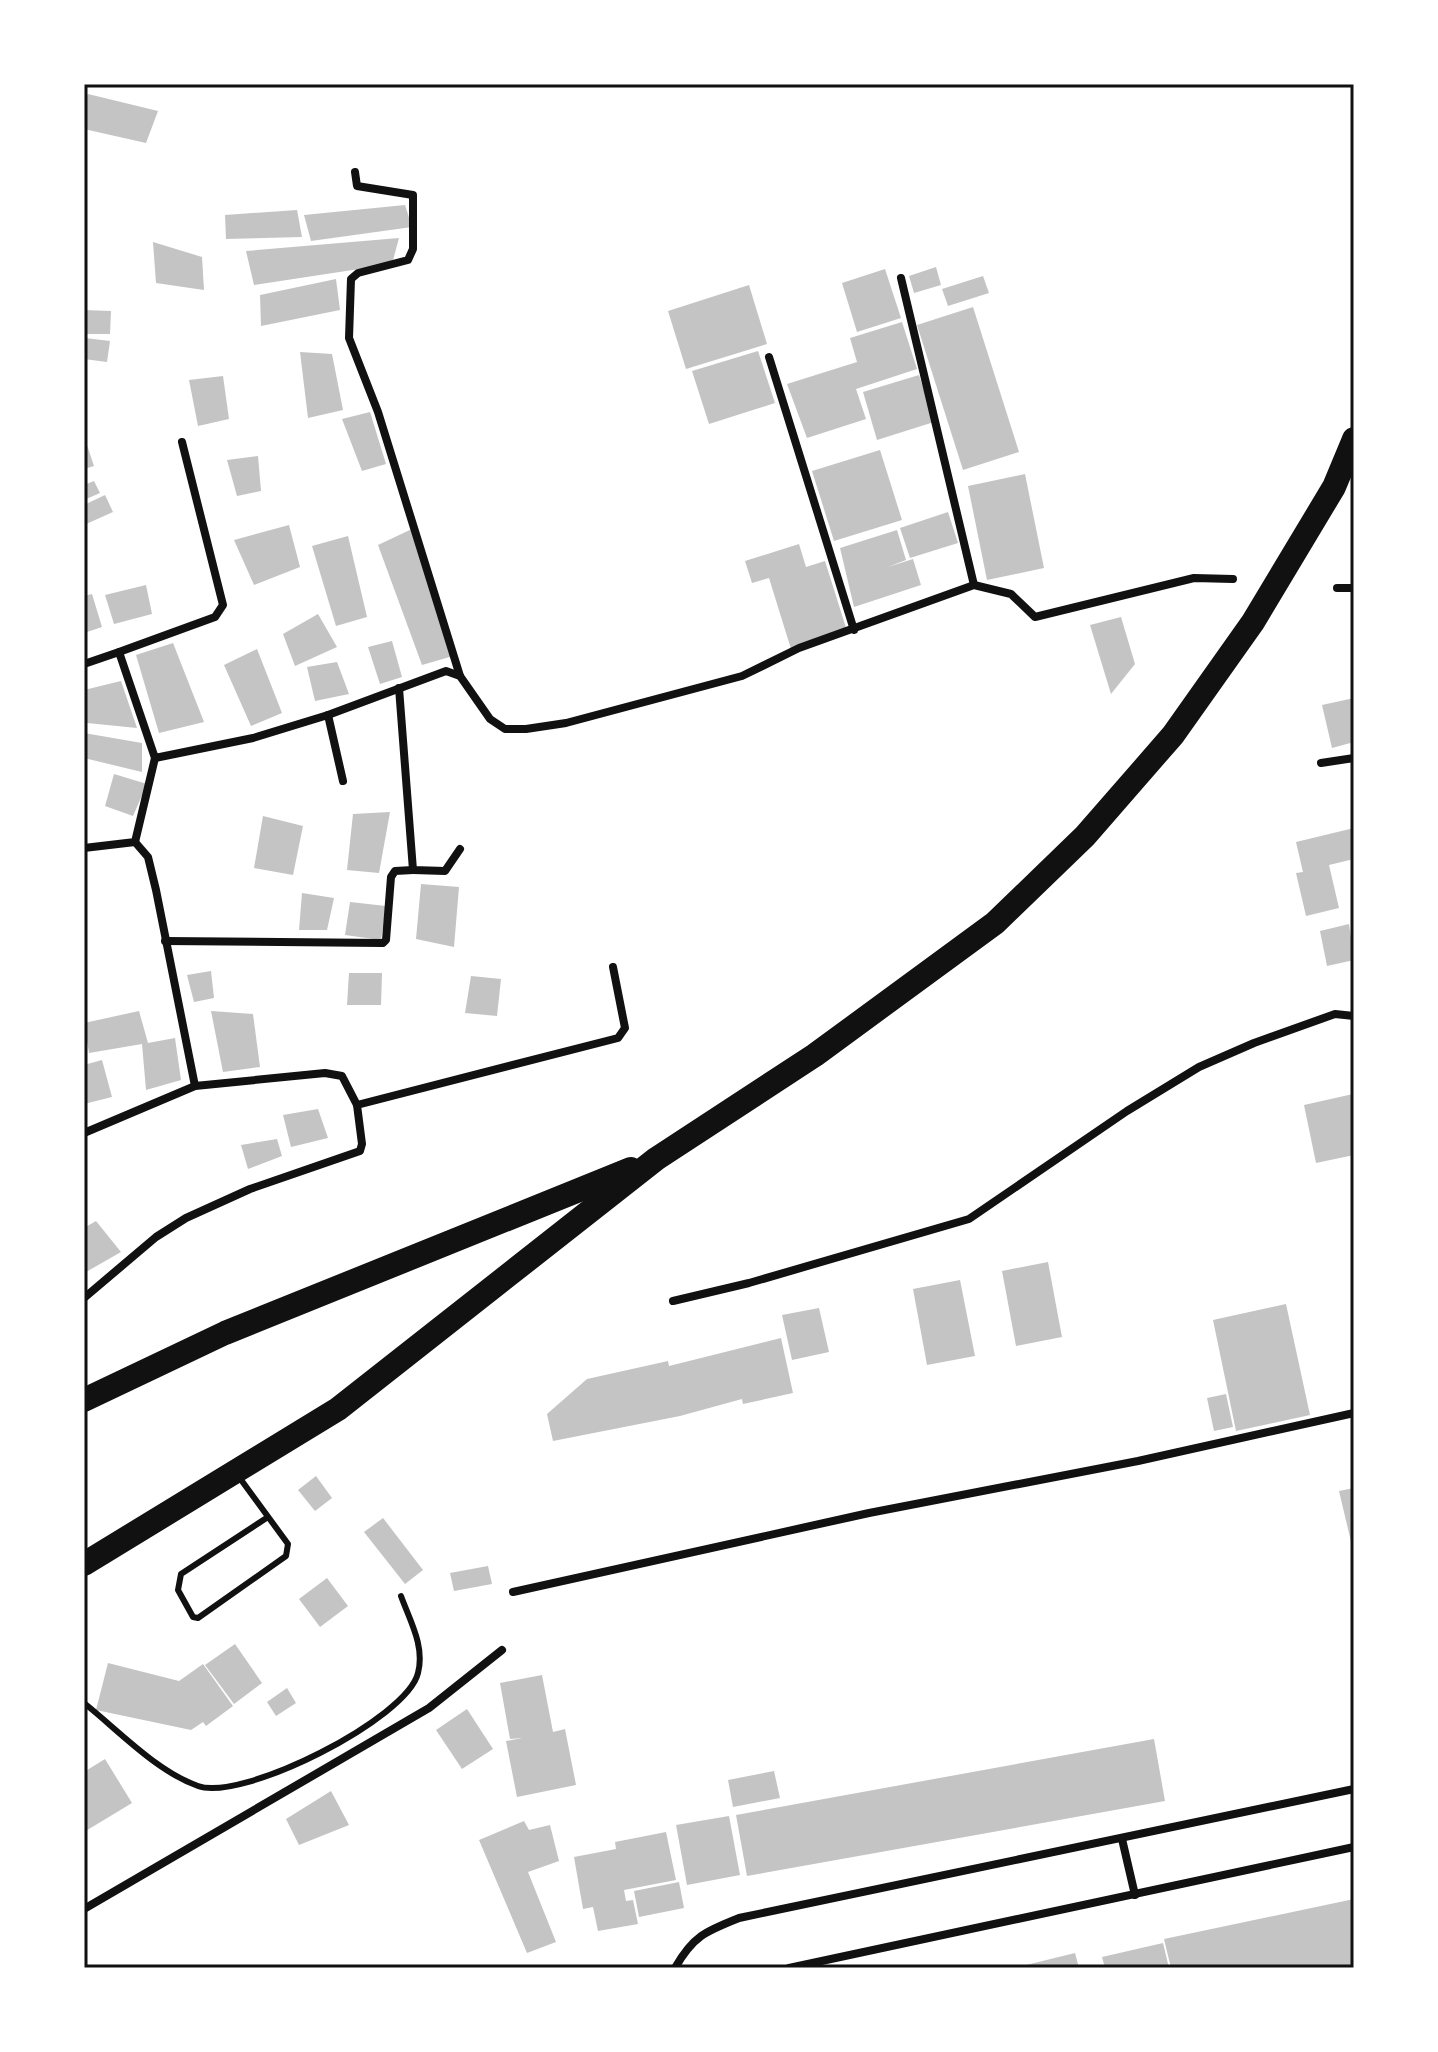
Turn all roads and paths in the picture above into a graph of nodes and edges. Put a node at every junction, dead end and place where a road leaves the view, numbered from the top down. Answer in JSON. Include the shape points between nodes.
{"nodes":[{"id":1,"x":355,"y":172,"type":"dead end"},
{"id":2,"x":901,"y":278,"type":"dead end"},
{"id":3,"x":769,"y":357,"type":"dead end"},
{"id":4,"x":1354,"y":439,"type":"edge"},
{"id":5,"x":182,"y":442,"type":"dead end"},
{"id":6,"x":1233,"y":579,"type":"dead end"},
{"id":7,"x":974,"y":585,"type":"junction"},
{"id":8,"x":1337,"y":588,"type":"dead end"},
{"id":9,"x":1354,"y":588,"type":"edge"},
{"id":10,"x":854,"y":630,"type":"junction"},
{"id":11,"x":119,"y":652,"type":"junction"},
{"id":12,"x":84,"y":664,"type":"edge"},
{"id":13,"x":460,"y":676,"type":"junction"},
{"id":14,"x":399,"y":688,"type":"junction"},
{"id":15,"x":328,"y":715,"type":"junction"},
{"id":16,"x":155,"y":758,"type":"junction"},
{"id":17,"x":1354,"y":758,"type":"edge"},
{"id":18,"x":1321,"y":763,"type":"dead end"},
{"id":19,"x":343,"y":781,"type":"dead end"},
{"id":20,"x":135,"y":842,"type":"junction"},
{"id":21,"x":84,"y":848,"type":"edge"},
{"id":22,"x":460,"y":849,"type":"dead end"},
{"id":23,"x":413,"y":870,"type":"junction"},
{"id":24,"x":165,"y":941,"type":"junction"},
{"id":25,"x":613,"y":967,"type":"dead end"},
{"id":26,"x":1354,"y":1016,"type":"edge"},
{"id":27,"x":195,"y":1086,"type":"junction"},
{"id":28,"x":357,"y":1105,"type":"junction"},
{"id":29,"x":84,"y":1133,"type":"edge"},
{"id":30,"x":656,"y":1159,"type":"junction"},
{"id":31,"x":84,"y":1298,"type":"edge"},
{"id":32,"x":673,"y":1301,"type":"dead end"},
{"id":33,"x":84,"y":1400,"type":"edge"},
{"id":34,"x":1354,"y":1413,"type":"edge"},
{"id":35,"x":235,"y":1473,"type":"junction"},
{"id":36,"x":268,"y":1517,"type":"junction"},
{"id":37,"x":84,"y":1564,"type":"edge"},
{"id":38,"x":513,"y":1592,"type":"dead end"},
{"id":39,"x":401,"y":1596,"type":"dead end"},
{"id":40,"x":502,"y":1650,"type":"dead end"},
{"id":41,"x":84,"y":1703,"type":"edge"},
{"id":42,"x":294,"y":1766,"type":"junction"},
{"id":43,"x":304,"y":1782,"type":"junction"},
{"id":44,"x":1354,"y":1789,"type":"edge"},
{"id":45,"x":1122,"y":1839,"type":"junction"},
{"id":46,"x":1354,"y":1847,"type":"edge"},
{"id":47,"x":1135,"y":1895,"type":"junction"},
{"id":48,"x":84,"y":1909,"type":"edge"},
{"id":49,"x":675,"y":1968,"type":"edge"},
{"id":50,"x":789,"y":1968,"type":"edge"}],
"edges":[{"from":1,"to":13,"type":"street","via":[[357,186],[413,195],[413,249],[408,260],[351,279],[349,338],[378,412]]},
{"from":2,"to":7,"type":"street"},
{"from":3,"to":10,"type":"street"},
{"from":4,"to":30,"type":"highway","via":[[1334,487],[1253,622],[1173,735],[1085,836],[995,923],[815,1055]]},
{"from":5,"to":11,"type":"street","via":[[223,605],[215,617]]},
{"from":6,"to":7,"type":"street","via":[[1194,578],[1035,617],[1011,594]]},
{"from":7,"to":10,"type":"street"},
{"from":8,"to":9,"type":"street"},
{"from":10,"to":13,"type":"street","via":[[799,648],[742,676],[566,723],[505,729],[490,719]]},
{"from":11,"to":12,"type":"street"},
{"from":11,"to":16,"type":"street"},
{"from":13,"to":14,"type":"street","via":[[446,671]]},
{"from":14,"to":15,"type":"street"},
{"from":14,"to":23,"type":"street"},
{"from":15,"to":16,"type":"street","via":[[253,738]]},
{"from":15,"to":19,"type":"street"},
{"from":16,"to":20,"type":"street"},
{"from":17,"to":18,"type":"street"},
{"from":20,"to":21,"type":"street"},
{"from":20,"to":24,"type":"street","via":[[148,857]]},
{"from":22,"to":23,"type":"street","via":[[445,871]]},
{"from":23,"to":24,"type":"street","via":[[395,871],[391,877],[383,943]]},
{"from":24,"to":27,"type":"street"},
{"from":25,"to":28,"type":"street","via":[[625,1028],[618,1038]]},
{"from":26,"to":32,"type":"street","via":[[1335,1014],[1199,1067],[969,1219]]},
{"from":27,"to":28,"type":"street","via":[[325,1073],[342,1076]]},
{"from":27,"to":29,"type":"street"},
{"from":28,"to":31,"type":"street","via":[[360,1151],[250,1189],[186,1218]]},
{"from":30,"to":33,"type":"highway","via":[[225,1333]]},
{"from":30,"to":35,"type":"highway","via":[[338,1409]]},
{"from":34,"to":38,"type":"street"},
{"from":35,"to":36,"type":"lane"},
{"from":35,"to":37,"type":"highway"},
{"from":36,"to":36,"type":"lane","via":[[181,1574],[178,1590],[193,1617],[286,1556],[288,1544]]},
{"from":39,"to":42,"type":"lane","via":[[420,1646],[413,1683],[359,1730]]},
{"from":40,"to":43,"type":"street","via":[[429,1708]]},
{"from":41,"to":42,"type":"lane","via":[[169,1771],[199,1787],[228,1789]]},
{"from":42,"to":43,"type":"lane"},
{"from":43,"to":48,"type":"street"},
{"from":44,"to":45,"type":"street"},
{"from":45,"to":47,"type":"street"},
{"from":45,"to":49,"type":"street","via":[[739,1918],[703,1932]]},
{"from":46,"to":47,"type":"street"},
{"from":47,"to":50,"type":"street"}]}
